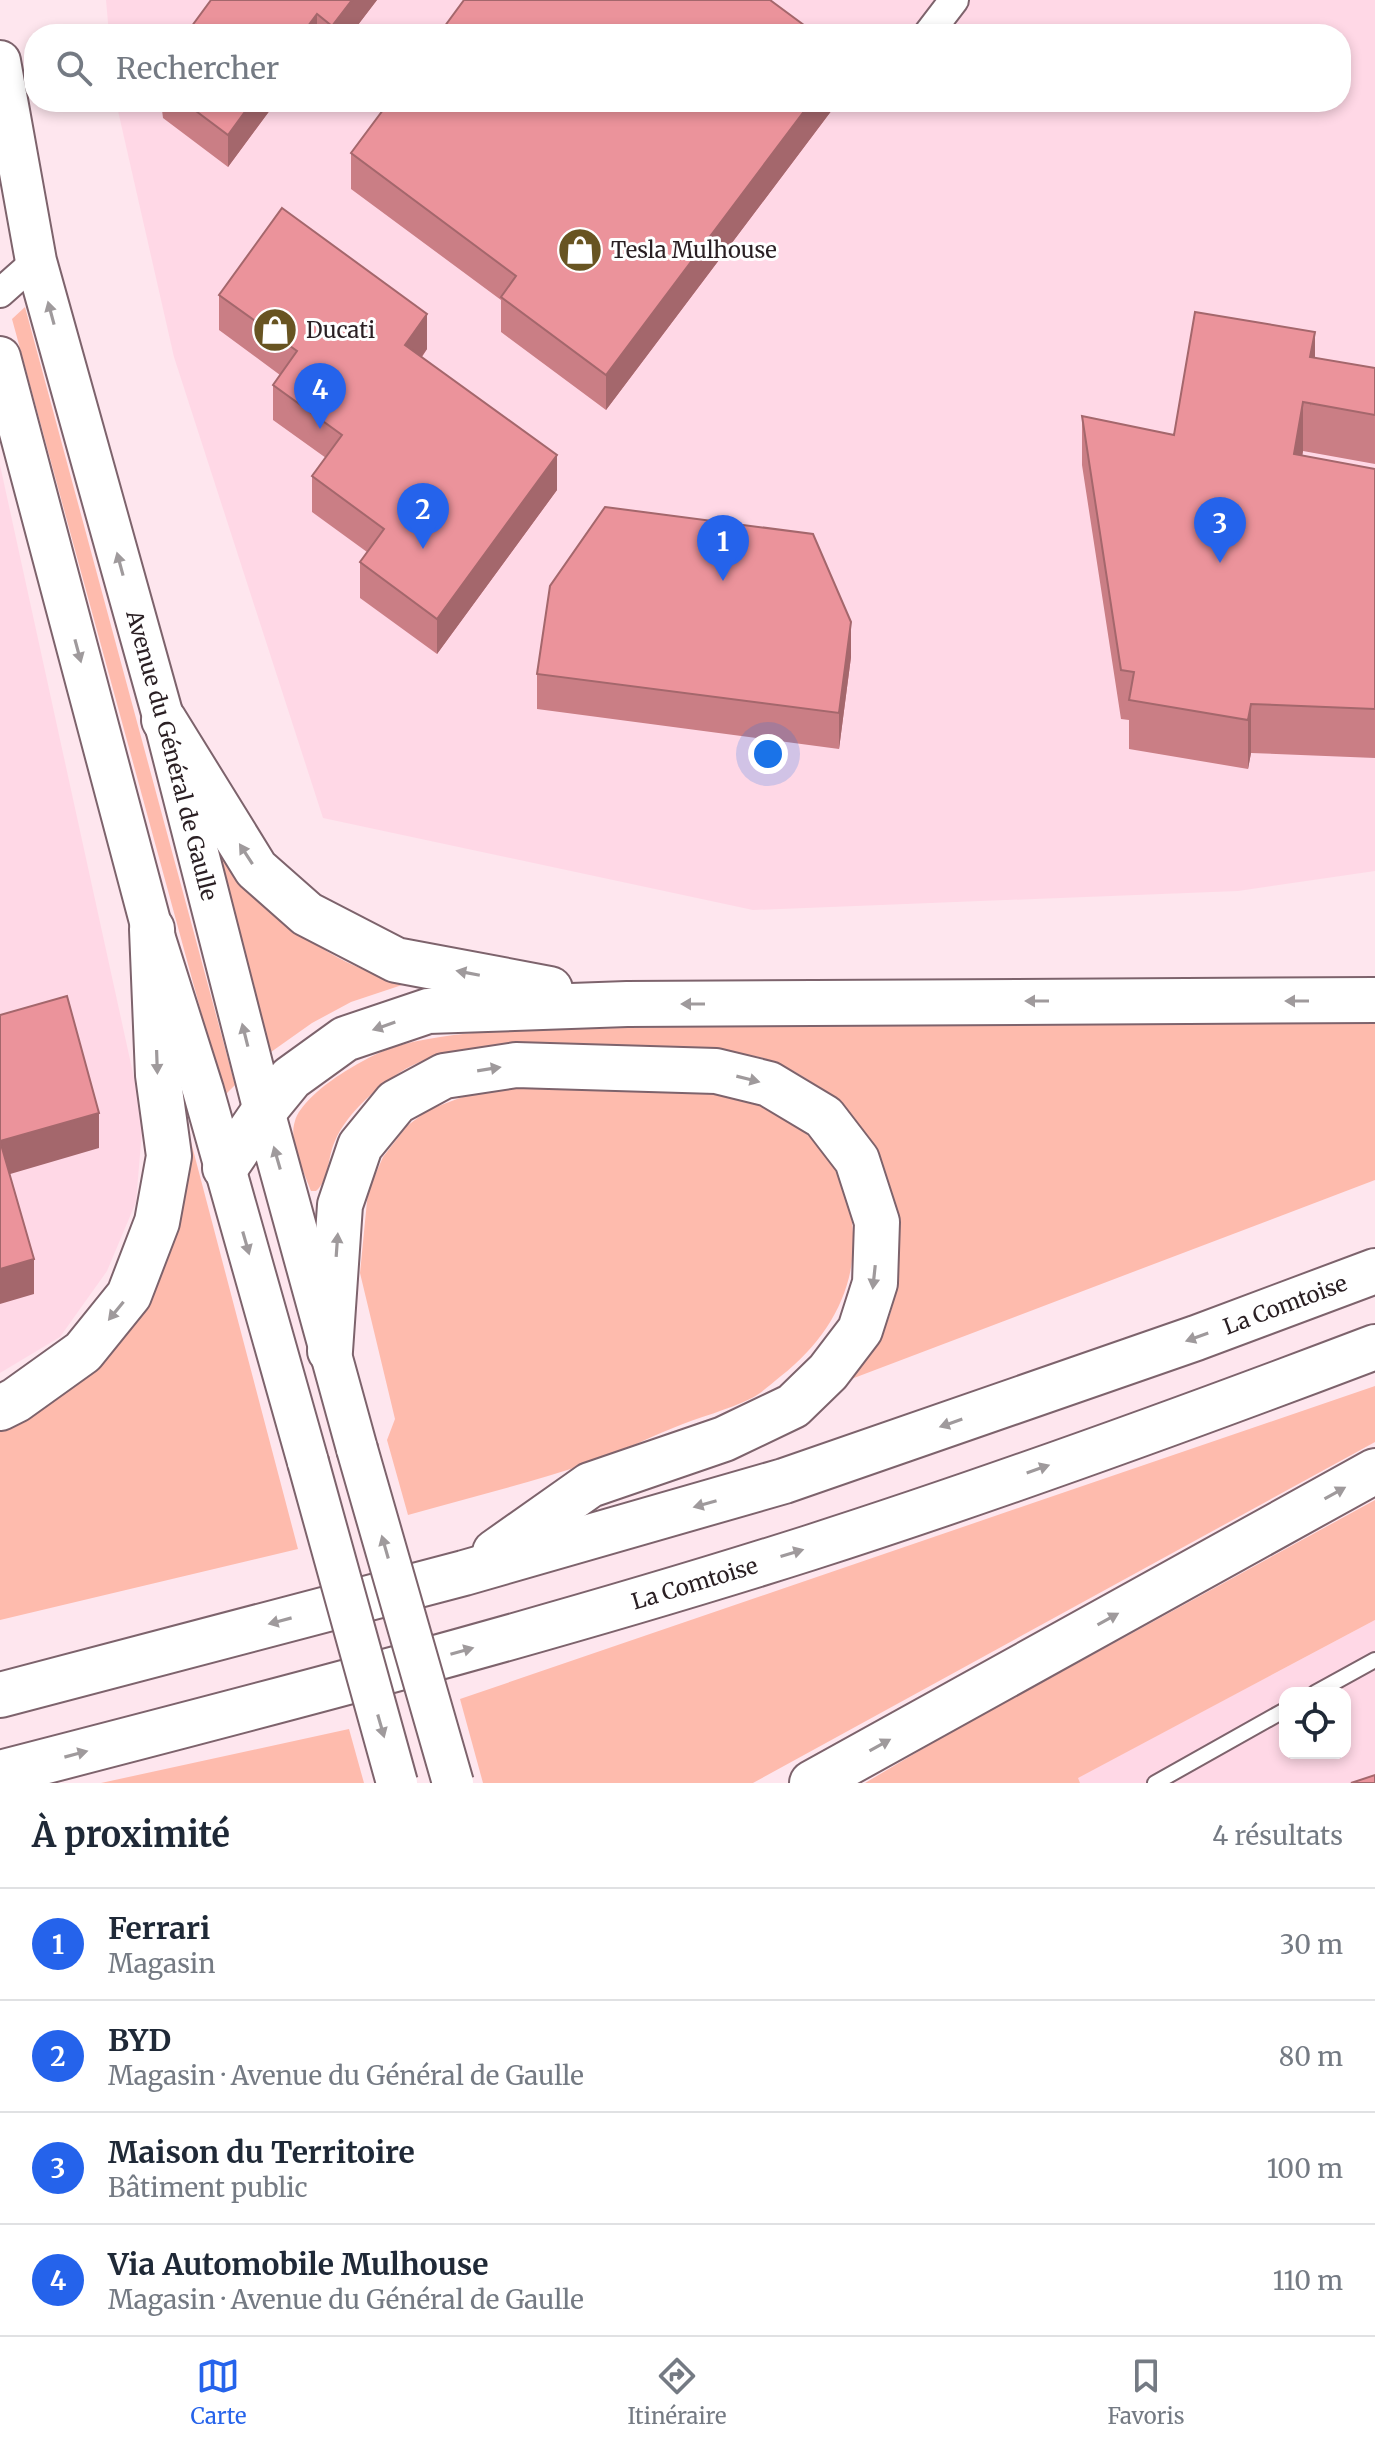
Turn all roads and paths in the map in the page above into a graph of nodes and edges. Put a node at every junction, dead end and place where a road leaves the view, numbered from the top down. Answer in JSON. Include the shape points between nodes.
{"nodes":[{"id":1,"x":954,"y":0,"type":"edge"},
{"id":2,"x":936,"y":24,"type":"edge"},
{"id":3,"x":0,"y":61,"type":"edge"},
{"id":4,"x":36,"y":261,"type":"junction"},
{"id":5,"x":0,"y":293,"type":"edge"},
{"id":6,"x":0,"y":357,"type":"edge"},
{"id":7,"x":0,"y":436,"type":"edge"},
{"id":8,"x":29,"y":468,"type":"junction"},
{"id":9,"x":164,"y":720,"type":"junction"},
{"id":10,"x":152,"y":929,"type":"junction"},
{"id":11,"x":1375,"y":1000,"type":"edge"},
{"id":12,"x":627,"y":1004,"type":"junction"},
{"id":13,"x":264,"y":1111,"type":"junction"},
{"id":14,"x":225,"y":1168,"type":"junction"},
{"id":15,"x":1375,"y":1271,"type":"edge"},
{"id":16,"x":1375,"y":1347,"type":"edge"},
{"id":17,"x":330,"y":1351,"type":"junction"},
{"id":18,"x":0,"y":1408,"type":"edge"},
{"id":19,"x":1375,"y":1471,"type":"edge"},
{"id":20,"x":464,"y":1573,"type":"junction"},
{"id":21,"x":1375,"y":1660,"type":"edge"},
{"id":22,"x":1326,"y":1687,"type":"edge"},
{"id":23,"x":0,"y":1695,"type":"edge"},
{"id":24,"x":1279,"y":1713,"type":"edge"},
{"id":25,"x":0,"y":1773,"type":"edge"},
{"id":26,"x":397,"y":1783,"type":"edge"},
{"id":27,"x":453,"y":1783,"type":"edge"},
{"id":28,"x":812,"y":1783,"type":"edge"},
{"id":29,"x":1155,"y":1783,"type":"edge"}],
"edges":[{"from":1,"to":2,"type":"street"},
{"from":3,"to":4,"type":"main road","name":"Avenue du Général de Gaulle"},
{"from":4,"to":5,"type":"street"},
{"from":9,"to":4,"type":"main road","name":"Avenue du Général de Gaulle","one_way":true},
{"from":6,"to":8,"type":"main road"},
{"from":7,"to":8,"type":"street"},
{"from":8,"to":10,"type":"main road","one_way":true},
{"from":12,"to":9,"type":"highway","one_way":true,"via":[[396,960],[307,914],[256,869]]},
{"from":13,"to":9,"type":"main road","name":"Avenue du Général de Gaulle","one_way":true},
{"from":10,"to":14,"type":"main road"},
{"from":10,"to":18,"type":"highway","one_way":true,"via":[[158,1075],[169,1156],[157,1222],[129,1295],[83,1352]]},
{"from":11,"to":12,"type":"highway","one_way":true},
{"from":12,"to":13,"type":"highway","one_way":true,"via":[[428,1011],[345,1039],[291,1078]]},
{"from":13,"to":14,"type":"highway"},
{"from":17,"to":13,"type":"main road","name":"Avenue du Général de Gaulle","one_way":true},
{"from":14,"to":26,"type":"main road","one_way":true,"bridge":true},
{"from":15,"to":20,"type":"highway","name":"La Comtoise","one_way":true,"via":[[784,1481]]},
{"from":25,"to":16,"type":"highway","name":"La Comtoise","one_way":true,"via":[[501,1640],[810,1548],[1213,1409]]},
{"from":17,"to":20,"type":"highway","one_way":true,"via":[[340,1205],[360,1146],[396,1102],[444,1076],[516,1065],[716,1071],[769,1084],[824,1117],[857,1160],[877,1222],[875,1283],[860,1330],[828,1372],[793,1406],[724,1439],[590,1485]]},
{"from":27,"to":17,"type":"main road","name":"Avenue du Général de Gaulle","one_way":true,"bridge":true},
{"from":28,"to":19,"type":"highway","one_way":true},
{"from":20,"to":23,"type":"highway","name":"La Comtoise","one_way":true},
{"from":21,"to":22,"type":"lane"},
{"from":24,"to":29,"type":"lane"}]}
